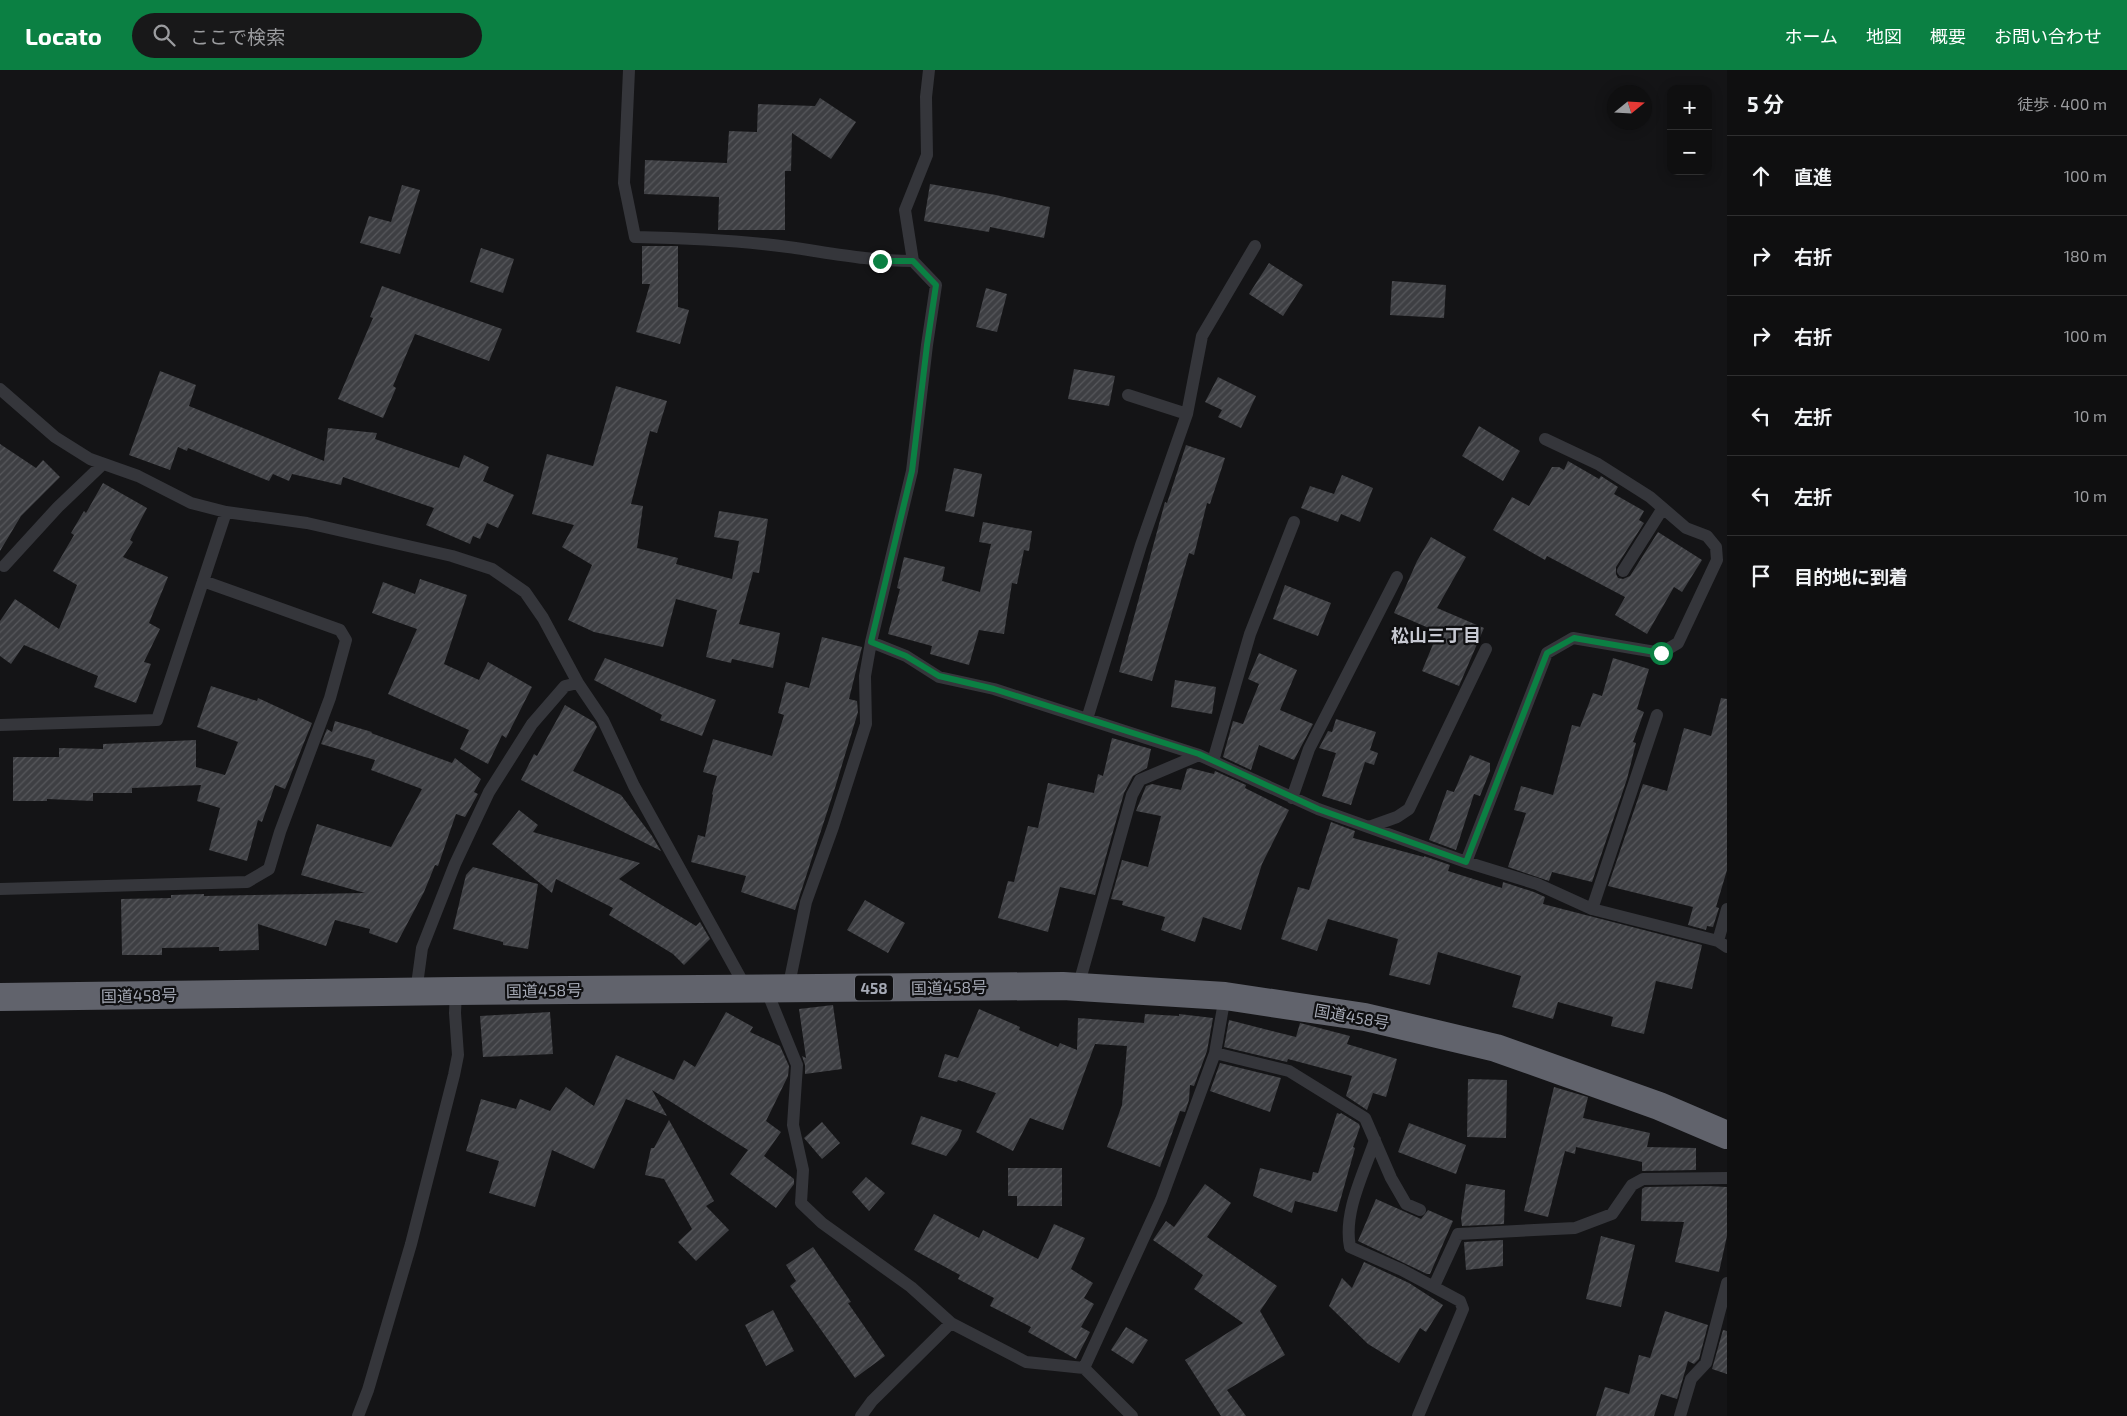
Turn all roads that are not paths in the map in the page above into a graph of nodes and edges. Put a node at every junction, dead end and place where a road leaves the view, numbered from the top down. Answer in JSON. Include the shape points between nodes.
{"nodes":[{"id":1,"x":629,"y":70,"type":"edge"},
{"id":2,"x":929,"y":70,"type":"edge"},
{"id":3,"x":1255,"y":246,"type":"dead end"},
{"id":4,"x":913,"y":261,"type":"junction"},
{"id":5,"x":1,"y":393,"type":"edge"},
{"id":6,"x":1128,"y":395,"type":"dead end"},
{"id":7,"x":1187,"y":414,"type":"junction"},
{"id":8,"x":1545,"y":439,"type":"dead end"},
{"id":9,"x":103,"y":464,"type":"junction"},
{"id":10,"x":1663,"y":508,"type":"junction"},
{"id":11,"x":226,"y":512,"type":"junction"},
{"id":12,"x":1294,"y":522,"type":"dead end"},
{"id":13,"x":4,"y":566,"type":"dead end"},
{"id":14,"x":1623,"y":571,"type":"dead end"},
{"id":15,"x":1397,"y":577,"type":"dead end"},
{"id":16,"x":203,"y":581,"type":"junction"},
{"id":17,"x":871,"y":642,"type":"junction"},
{"id":18,"x":1486,"y":649,"type":"dead end"},
{"id":19,"x":578,"y":683,"type":"junction"},
{"id":20,"x":1657,"y":715,"type":"dead end"},
{"id":21,"x":1087,"y":719,"type":"junction"},
{"id":22,"x":0,"y":725,"type":"edge"},
{"id":23,"x":1199,"y":754,"type":"junction"},
{"id":24,"x":1212,"y":761,"type":"junction"},
{"id":25,"x":1292,"y":798,"type":"junction"},
{"id":26,"x":1369,"y":827,"type":"junction"},
{"id":27,"x":1466,"y":862,"type":"junction"},
{"id":28,"x":0,"y":889,"type":"edge"},
{"id":29,"x":1592,"y":909,"type":"junction"},
{"id":30,"x":1727,"y":909,"type":"edge"},
{"id":31,"x":1722,"y":944,"type":"edge"},
{"id":32,"x":1078,"y":987,"type":"junction"},
{"id":33,"x":767,"y":989,"type":"junction"},
{"id":34,"x":456,"y":991,"type":"junction"},
{"id":35,"x":416,"y":992,"type":"junction"},
{"id":36,"x":1225,"y":996,"type":"junction"},
{"id":37,"x":0,"y":997,"type":"edge"},
{"id":38,"x":1215,"y":1054,"type":"junction"},
{"id":39,"x":1727,"y":1135,"type":"edge"},
{"id":40,"x":1375,"y":1140,"type":"junction"},
{"id":41,"x":1727,"y":1178,"type":"edge"},
{"id":42,"x":1420,"y":1210,"type":"dead end"},
{"id":43,"x":1727,"y":1283,"type":"edge"},
{"id":44,"x":1434,"y":1286,"type":"junction"},
{"id":45,"x":951,"y":1323,"type":"junction"},
{"id":46,"x":1084,"y":1368,"type":"junction"},
{"id":47,"x":358,"y":1416,"type":"edge"},
{"id":48,"x":861,"y":1416,"type":"edge"},
{"id":49,"x":1132,"y":1416,"type":"edge"},
{"id":50,"x":1418,"y":1416,"type":"edge"},
{"id":51,"x":1680,"y":1416,"type":"edge"}],
"edges":[{"from":1,"to":4,"type":"lane","via":[[624,183],[635,237],[704,238],[880,261]]},
{"from":2,"to":4,"type":"lane","via":[[927,155],[905,210]]},
{"from":3,"to":7,"type":"lane","via":[[1202,336]]},
{"from":4,"to":17,"type":"lane","via":[[936,285],[912,471]]},
{"from":5,"to":9,"type":"lane","via":[[55,437]]},
{"from":6,"to":7,"type":"lane"},
{"from":7,"to":21,"type":"lane","via":[[1141,544]]},
{"from":8,"to":10,"type":"lane","via":[[1598,464]]},
{"from":9,"to":11,"type":"lane","via":[[138,476],[191,503]]},
{"from":9,"to":13,"type":"lane"},
{"from":10,"to":14,"type":"lane"},
{"from":10,"to":27,"type":"lane","via":[[1686,528],[1707,536],[1716,547],[1717,560],[1678,643],[1661,653],[1574,638],[1547,653]]},
{"from":11,"to":16,"type":"lane"},
{"from":11,"to":19,"type":"lane","via":[[307,523],[452,556],[492,569],[525,592]]},
{"from":12,"to":24,"type":"lane","via":[[1250,634]]},
{"from":15,"to":25,"type":"lane","via":[[1309,749]]},
{"from":16,"to":22,"type":"lane","via":[[157,720]]},
{"from":16,"to":28,"type":"lane","via":[[340,630],[346,640],[330,698],[269,870],[247,882]]},
{"from":17,"to":21,"type":"lane","via":[[906,656],[939,676],[994,689]]},
{"from":17,"to":33,"type":"lane","via":[[865,676],[866,724],[806,902]]},
{"from":18,"to":26,"type":"lane","via":[[1409,809]]},
{"from":19,"to":33,"type":"lane","via":[[603,720],[634,786]]},
{"from":19,"to":35,"type":"lane","via":[[565,686],[532,724],[489,792],[455,864],[422,948]]},
{"from":20,"to":29,"type":"lane"},
{"from":21,"to":23,"type":"lane"},
{"from":23,"to":24,"type":"lane"},
{"from":23,"to":32,"type":"lane","via":[[1140,780],[1132,795]]},
{"from":24,"to":25,"type":"lane"},
{"from":25,"to":26,"type":"lane"},
{"from":26,"to":27,"type":"lane"},
{"from":27,"to":29,"type":"lane","via":[[1537,884]]},
{"from":29,"to":31,"type":"lane"},
{"from":30,"to":31,"type":"lane"},
{"from":32,"to":33,"type":"highway","name":"国道458号","number":"458"},
{"from":32,"to":36,"type":"highway","name":"国道458号","number":"458"},
{"from":33,"to":34,"type":"highway","name":"国道458号","number":"458"},
{"from":33,"to":45,"type":"lane","via":[[797,1065],[793,1124],[802,1170],[800,1203],[822,1223],[911,1287]]},
{"from":34,"to":35,"type":"highway","name":"国道458号","number":"458"},
{"from":34,"to":47,"type":"lane","via":[[458,1055],[411,1244]]},
{"from":35,"to":37,"type":"highway","name":"国道458号","number":"458"},
{"from":36,"to":38,"type":"lane"},
{"from":36,"to":39,"type":"highway","name":"国道458号","number":"458","via":[[1365,1017],[1496,1048],[1659,1106]]},
{"from":38,"to":40,"type":"lane","via":[[1289,1071],[1366,1118]]},
{"from":38,"to":46,"type":"lane","via":[[1161,1200]]},
{"from":40,"to":42,"type":"lane","via":[[1406,1204]]},
{"from":40,"to":44,"type":"lane","via":[[1350,1213],[1350,1247]]},
{"from":41,"to":44,"type":"lane","via":[[1643,1179],[1632,1185],[1612,1214],[1574,1228],[1458,1234]]},
{"from":43,"to":51,"type":"lane","via":[[1706,1363],[1691,1379]]},
{"from":44,"to":50,"type":"lane","via":[[1460,1301],[1463,1309]]},
{"from":45,"to":46,"type":"lane","via":[[1026,1362]]},
{"from":45,"to":48,"type":"lane","via":[[872,1401]]},
{"from":46,"to":49,"type":"lane"}]}
